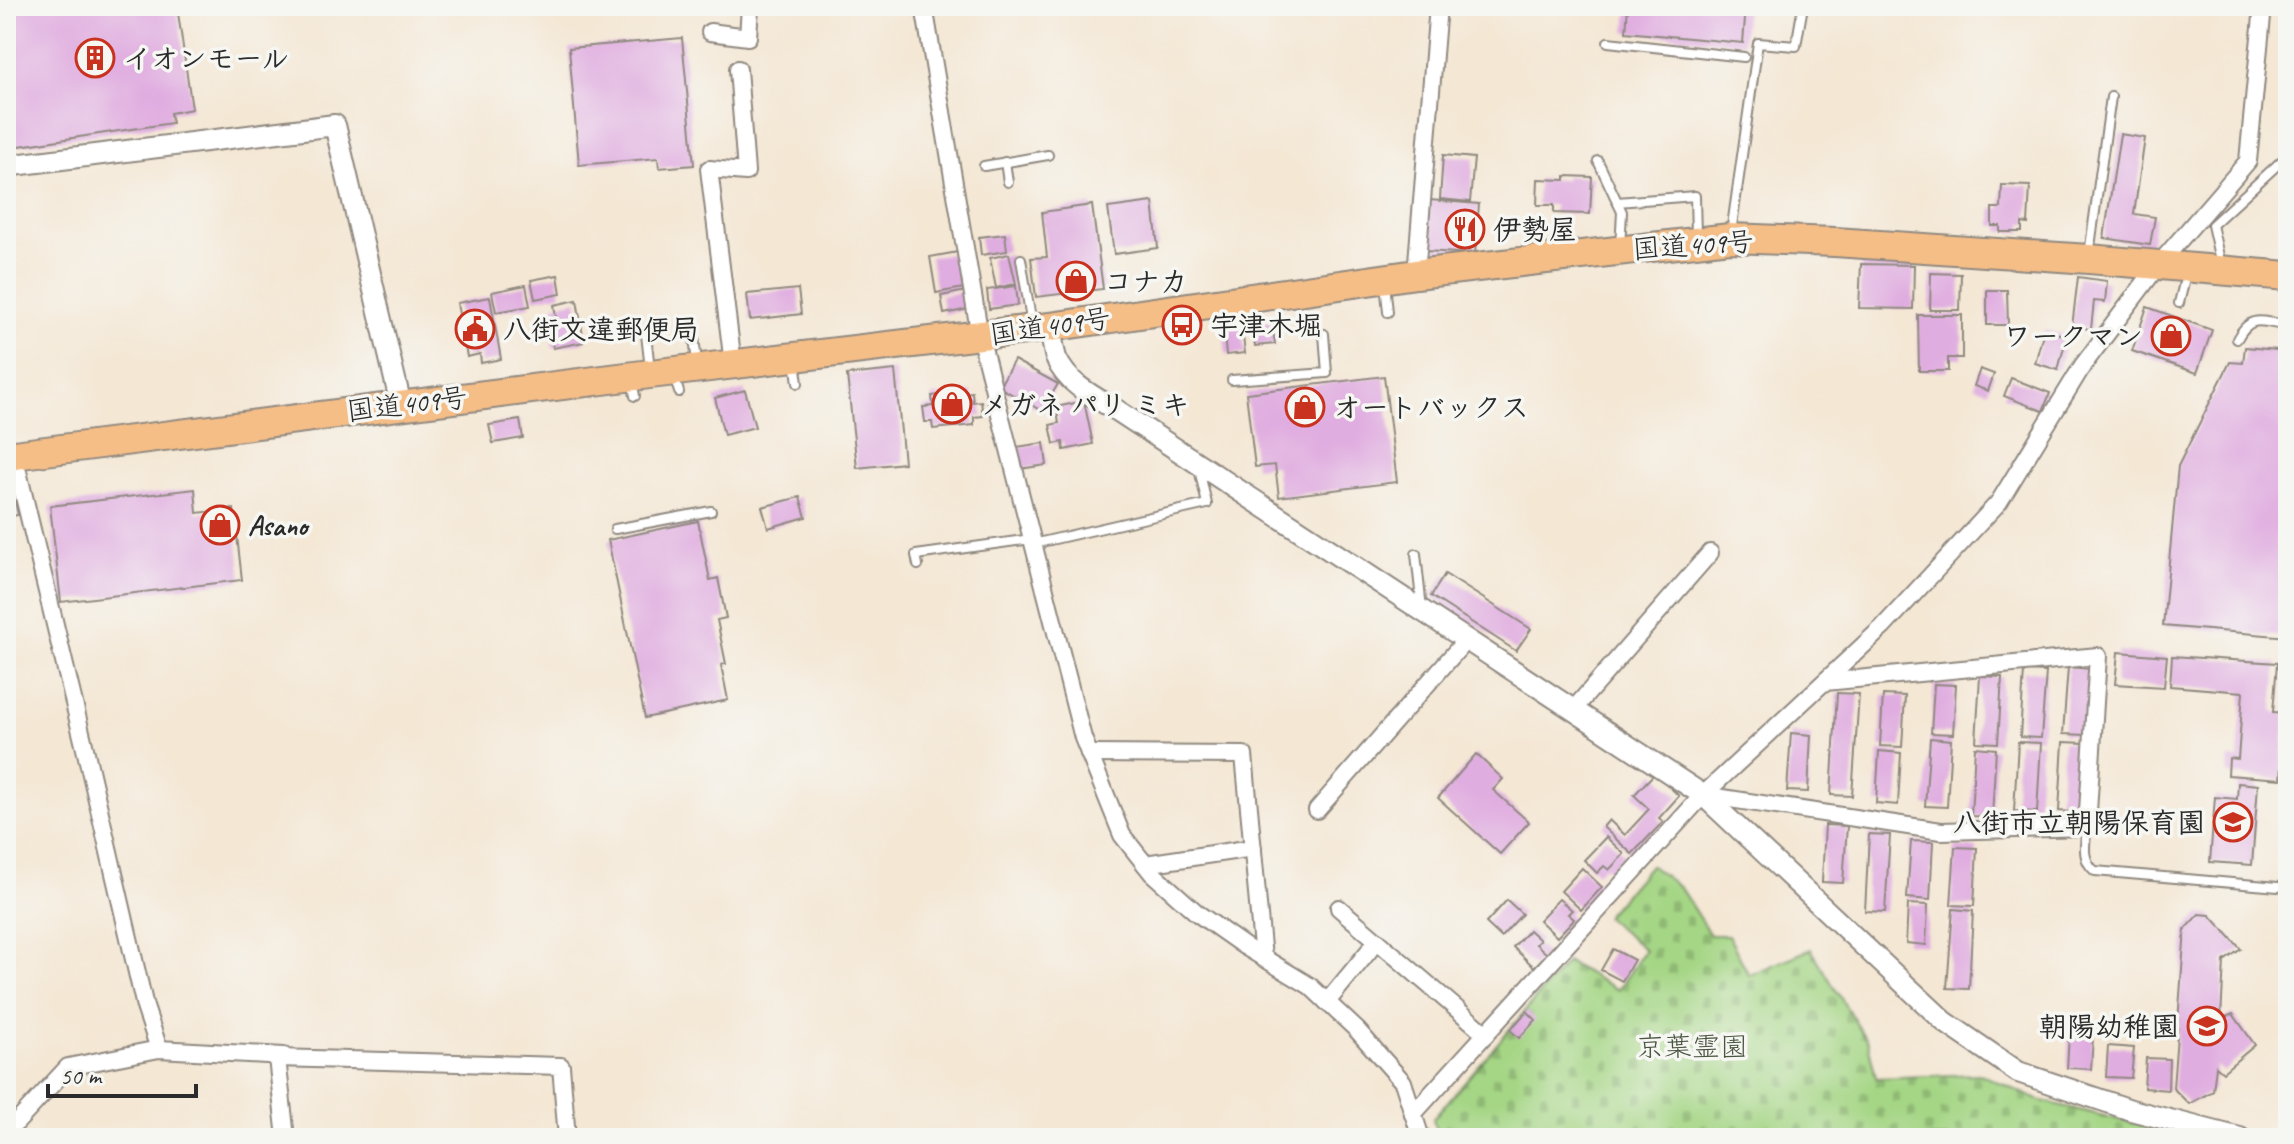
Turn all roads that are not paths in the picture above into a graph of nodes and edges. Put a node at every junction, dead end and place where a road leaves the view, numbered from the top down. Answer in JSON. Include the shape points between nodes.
{"nodes":[{"id":1,"x":750,"y":6,"type":"edge"},
{"id":2,"x":924,"y":6,"type":"edge"},
{"id":3,"x":1438,"y":6,"type":"edge"},
{"id":4,"x":1803,"y":6,"type":"edge"},
{"id":5,"x":2263,"y":6,"type":"edge"},
{"id":6,"x":710,"y":32,"type":"dead end"},
{"id":7,"x":1608,"y":42,"type":"dead end"},
{"id":8,"x":1744,"y":57,"type":"dead end"},
{"id":9,"x":738,"y":69,"type":"dead end"},
{"id":10,"x":2111,"y":97,"type":"dead end"},
{"id":11,"x":1048,"y":155,"type":"dead end"},
{"id":12,"x":2288,"y":155,"type":"edge"},
{"id":13,"x":1598,"y":161,"type":"dead end"},
{"id":14,"x":1005,"y":162,"type":"junction"},
{"id":15,"x":6,"y":166,"type":"edge"},
{"id":16,"x":984,"y":166,"type":"dead end"},
{"id":17,"x":1008,"y":182,"type":"dead end"},
{"id":18,"x":1617,"y":202,"type":"junction"},
{"id":19,"x":1730,"y":238,"type":"junction"},
{"id":20,"x":1696,"y":241,"type":"junction"},
{"id":21,"x":1620,"y":250,"type":"junction"},
{"id":22,"x":1021,"y":259,"type":"dead end"},
{"id":23,"x":2089,"y":259,"type":"junction"},
{"id":24,"x":2159,"y":264,"type":"junction"},
{"id":25,"x":2188,"y":266,"type":"junction"},
{"id":26,"x":2222,"y":269,"type":"junction"},
{"id":27,"x":1416,"y":274,"type":"junction"},
{"id":28,"x":2288,"y":276,"type":"edge"},
{"id":29,"x":1385,"y":278,"type":"junction"},
{"id":30,"x":2179,"y":303,"type":"dead end"},
{"id":31,"x":1388,"y":312,"type":"dead end"},
{"id":32,"x":2288,"y":326,"type":"edge"},
{"id":33,"x":693,"y":328,"type":"dead end"},
{"id":34,"x":1041,"y":328,"type":"junction"},
{"id":35,"x":646,"y":334,"type":"dead end"},
{"id":36,"x":1324,"y":334,"type":"dead end"},
{"id":37,"x":980,"y":336,"type":"junction"},
{"id":38,"x":2237,"y":339,"type":"dead end"},
{"id":39,"x":733,"y":364,"type":"junction"},
{"id":40,"x":661,"y":379,"type":"junction"},
{"id":41,"x":1232,"y":380,"type":"dead end"},
{"id":42,"x":401,"y":405,"type":"junction"},
{"id":43,"x":10,"y":456,"type":"edge"},
{"id":44,"x":1198,"y":464,"type":"junction"},
{"id":45,"x":711,"y":511,"type":"dead end"},
{"id":46,"x":615,"y":529,"type":"dead end"},
{"id":47,"x":1032,"y":541,"type":"junction"},
{"id":48,"x":1710,"y":553,"type":"dead end"},
{"id":49,"x":1416,"y":554,"type":"dead end"},
{"id":50,"x":918,"y":565,"type":"dead end"},
{"id":51,"x":1422,"y":611,"type":"junction"},
{"id":52,"x":1466,"y":640,"type":"junction"},
{"id":53,"x":1825,"y":682,"type":"junction"},
{"id":54,"x":1573,"y":710,"type":"junction"},
{"id":55,"x":1089,"y":754,"type":"junction"},
{"id":56,"x":1703,"y":795,"type":"junction"},
{"id":57,"x":1317,"y":810,"type":"dead end"},
{"id":58,"x":2087,"y":827,"type":"junction"},
{"id":59,"x":1253,"y":848,"type":"junction"},
{"id":60,"x":1145,"y":864,"type":"junction"},
{"id":61,"x":2278,"y":887,"type":"dead end"},
{"id":62,"x":1339,"y":908,"type":"dead end"},
{"id":63,"x":1377,"y":941,"type":"junction"},
{"id":64,"x":1263,"y":958,"type":"junction"},
{"id":65,"x":1327,"y":1002,"type":"junction"},
{"id":66,"x":1486,"y":1034,"type":"junction"},
{"id":67,"x":159,"y":1049,"type":"junction"},
{"id":68,"x":277,"y":1058,"type":"junction"},
{"id":69,"x":1413,"y":1114,"type":"junction"},
{"id":70,"x":6,"y":1131,"type":"edge"},
{"id":71,"x":286,"y":1138,"type":"edge"},
{"id":72,"x":567,"y":1138,"type":"edge"},
{"id":73,"x":1421,"y":1138,"type":"edge"},
{"id":74,"x":2240,"y":1138,"type":"edge"}],
"edges":[{"from":1,"to":6,"type":"street","via":[[748,37]]},
{"from":2,"to":37,"type":"street"},
{"from":3,"to":27,"type":"street"},
{"from":4,"to":19,"type":"lane","via":[[1796,46],[1758,43]]},
{"from":5,"to":24,"type":"street","via":[[2248,161]]},
{"from":7,"to":8,"type":"lane"},
{"from":9,"to":39,"type":"street","via":[[746,172],[709,169]]},
{"from":10,"to":23,"type":"lane"},
{"from":11,"to":14,"type":"lane"},
{"from":12,"to":26,"type":"lane","via":[[2212,225]]},
{"from":13,"to":18,"type":"lane"},
{"from":14,"to":16,"type":"lane"},
{"from":14,"to":17,"type":"lane"},
{"from":15,"to":42,"type":"street","via":[[335,125]]},
{"from":18,"to":20,"type":"lane","via":[[1695,196]]},
{"from":18,"to":21,"type":"lane","via":[[1622,212]]},
{"from":19,"to":20,"type":"highway","name":"国道409号"},
{"from":19,"to":23,"type":"highway","name":"国道409号"},
{"from":20,"to":21,"type":"highway","name":"国道409号"},
{"from":21,"to":27,"type":"highway","name":"国道409号"},
{"from":22,"to":34,"type":"lane"},
{"from":23,"to":24,"type":"highway","name":"国道409号"},
{"from":24,"to":25,"type":"highway","name":"国道409号"},
{"from":24,"to":53,"type":"street","via":[[2083,365],[1999,502]]},
{"from":25,"to":26,"type":"highway","name":"国道409号"},
{"from":25,"to":30,"type":"lane"},
{"from":26,"to":28,"type":"highway","name":"国道409号"},
{"from":27,"to":29,"type":"highway","name":"国道409号"},
{"from":29,"to":31,"type":"lane"},
{"from":29,"to":34,"type":"highway","name":"国道409号"},
{"from":32,"to":38,"type":"lane","via":[[2253,320]]},
{"from":33,"to":40,"type":"lane"},
{"from":34,"to":37,"type":"highway","name":"国道409号"},
{"from":34,"to":44,"type":"street","via":[[1064,372],[1084,391]]},
{"from":35,"to":40,"type":"lane"},
{"from":36,"to":41,"type":"lane","via":[[1327,373]]},
{"from":37,"to":39,"type":"highway","name":"国道409号","via":[[796,370]]},
{"from":37,"to":47,"type":"street"},
{"from":39,"to":40,"type":"highway","name":"国道409号"},
{"from":40,"to":42,"type":"highway","name":"国道409号"},
{"from":42,"to":43,"type":"highway","name":"国道409号"},
{"from":43,"to":67,"type":"street"},
{"from":44,"to":47,"type":"lane","via":[[1207,504]]},
{"from":44,"to":51,"type":"street"},
{"from":45,"to":46,"type":"lane"},
{"from":47,"to":50,"type":"lane","via":[[916,555]]},
{"from":47,"to":55,"type":"street"},
{"from":48,"to":54,"type":"street"},
{"from":49,"to":51,"type":"lane"},
{"from":51,"to":52,"type":"street"},
{"from":52,"to":54,"type":"street"},
{"from":52,"to":57,"type":"street"},
{"from":53,"to":56,"type":"street"},
{"from":53,"to":58,"type":"street","via":[[2098,656]]},
{"from":54,"to":56,"type":"street"},
{"from":55,"to":59,"type":"street","via":[[1244,755]]},
{"from":55,"to":60,"type":"street","via":[[1122,835]]},
{"from":56,"to":58,"type":"street","via":[[1941,831]]},
{"from":56,"to":66,"type":"street"},
{"from":56,"to":74,"type":"street","via":[[1945,1022],[1983,1050],[2018,1072],[2131,1110]]},
{"from":58,"to":61,"type":"lane","via":[[2085,854],[2095,871]]},
{"from":59,"to":60,"type":"street"},
{"from":59,"to":64,"type":"street"},
{"from":60,"to":64,"type":"street","via":[[1197,913]]},
{"from":62,"to":63,"type":"street"},
{"from":63,"to":65,"type":"street"},
{"from":63,"to":66,"type":"street"},
{"from":64,"to":65,"type":"street"},
{"from":65,"to":69,"type":"street","via":[[1403,1082]]},
{"from":66,"to":69,"type":"street"},
{"from":67,"to":68,"type":"street","via":[[284,1056]]},
{"from":67,"to":70,"type":"street","via":[[68,1067]]},
{"from":68,"to":71,"type":"street"},
{"from":68,"to":72,"type":"street","via":[[561,1066]]},
{"from":69,"to":73,"type":"street"}]}
